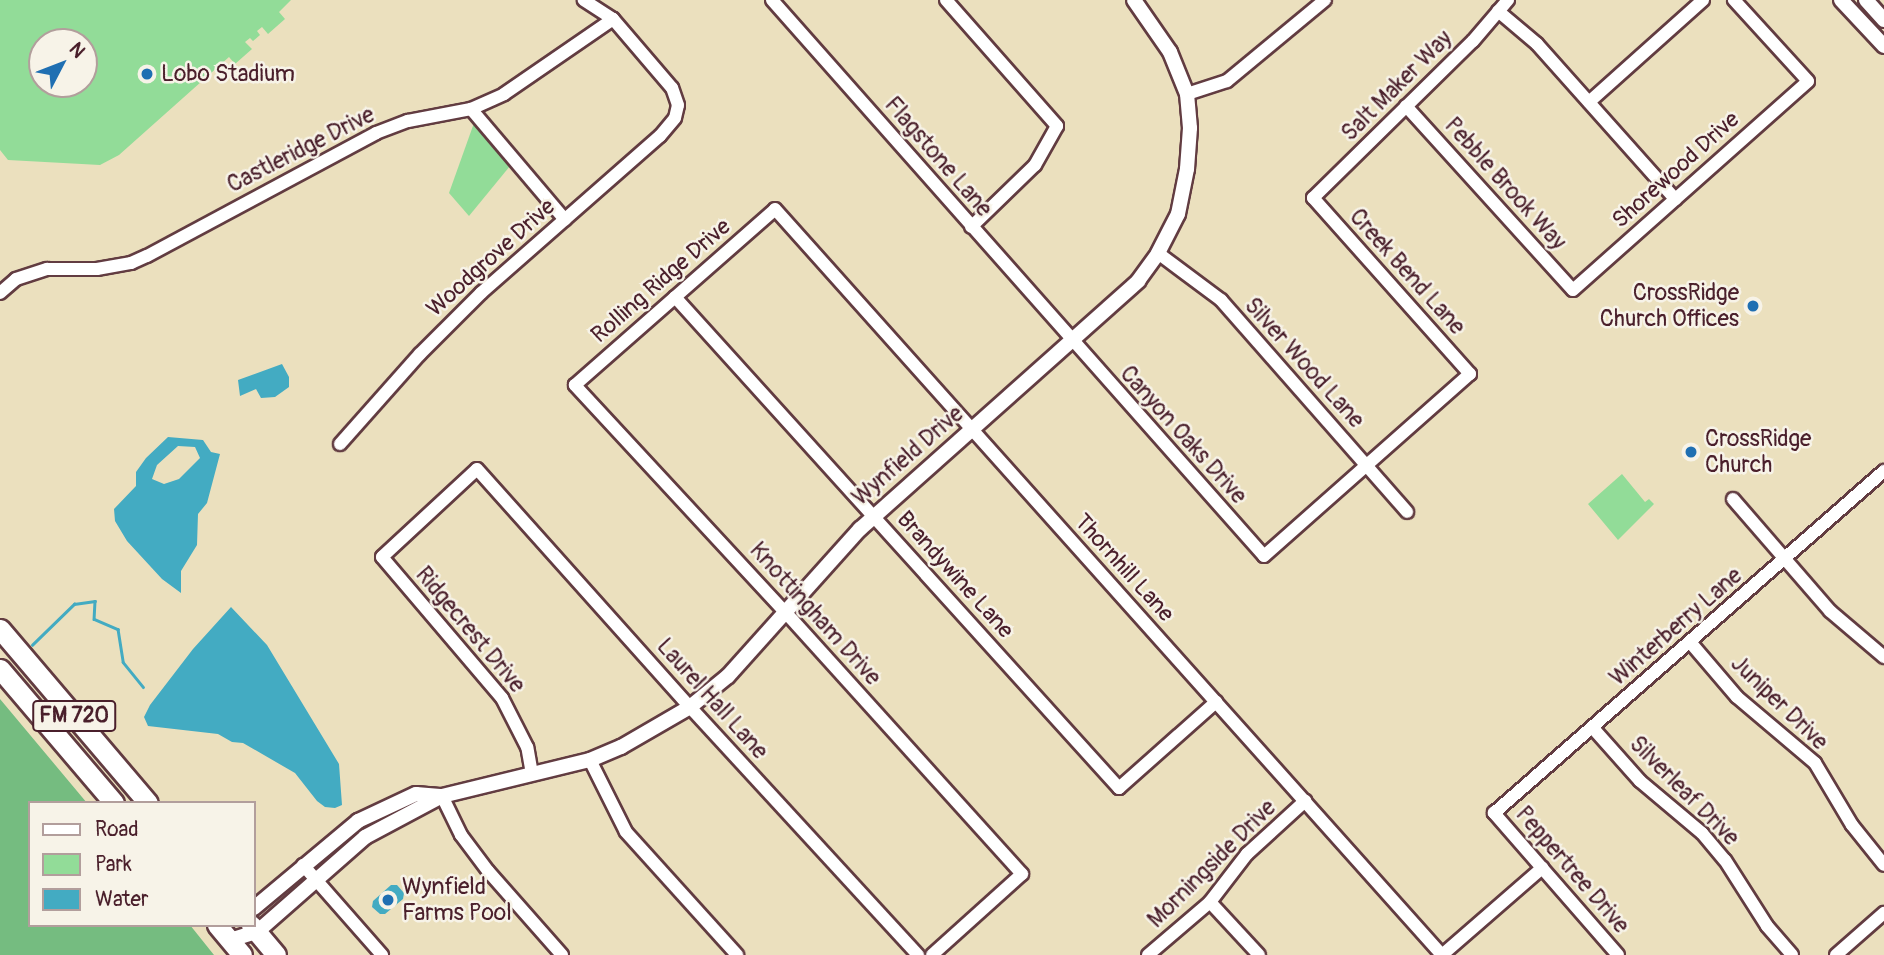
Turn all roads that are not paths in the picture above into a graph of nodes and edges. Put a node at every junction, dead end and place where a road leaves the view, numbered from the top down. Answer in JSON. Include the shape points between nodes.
{"nodes":[{"id":1,"x":584,"y":0,"type":"edge"},
{"id":2,"x":772,"y":0,"type":"edge"},
{"id":3,"x":946,"y":0,"type":"edge"},
{"id":4,"x":1134,"y":0,"type":"edge"},
{"id":5,"x":1325,"y":0,"type":"edge"},
{"id":6,"x":1508,"y":0,"type":"edge"},
{"id":7,"x":1703,"y":0,"type":"edge"},
{"id":8,"x":1734,"y":0,"type":"edge"},
{"id":9,"x":1841,"y":0,"type":"edge"},
{"id":10,"x":1866,"y":0,"type":"edge"},
{"id":11,"x":1498,"y":11,"type":"junction"},
{"id":12,"x":613,"y":19,"type":"junction"},
{"id":13,"x":1884,"y":20,"type":"edge"},
{"id":14,"x":1884,"y":46,"type":"edge"},
{"id":15,"x":1187,"y":94,"type":"junction"},
{"id":16,"x":1589,"y":102,"type":"junction"},
{"id":17,"x":1406,"y":106,"type":"junction"},
{"id":18,"x":471,"y":109,"type":"junction"},
{"id":19,"x":1313,"y":198,"type":"joint"},
{"id":20,"x":1675,"y":199,"type":"junction"},
{"id":21,"x":775,"y":209,"type":"joint"},
{"id":22,"x":565,"y":220,"type":"junction"},
{"id":23,"x":971,"y":227,"type":"junction"},
{"id":24,"x":1158,"y":253,"type":"junction"},
{"id":25,"x":1573,"y":290,"type":"joint"},
{"id":26,"x":0,"y":293,"type":"edge"},
{"id":27,"x":675,"y":297,"type":"junction"},
{"id":28,"x":1072,"y":342,"type":"junction"},
{"id":29,"x":575,"y":385,"type":"joint"},
{"id":30,"x":972,"y":430,"type":"junction"},
{"id":31,"x":340,"y":444,"type":"dead end"},
{"id":32,"x":1367,"y":465,"type":"junction"},
{"id":33,"x":477,"y":468,"type":"joint"},
{"id":34,"x":1884,"y":471,"type":"edge"},
{"id":35,"x":1733,"y":499,"type":"dead end"},
{"id":36,"x":1407,"y":512,"type":"dead end"},
{"id":37,"x":874,"y":517,"type":"junction"},
{"id":38,"x":1785,"y":559,"type":"junction"},
{"id":39,"x":784,"y":611,"type":"junction"},
{"id":40,"x":0,"y":629,"type":"edge"},
{"id":41,"x":1690,"y":642,"type":"junction"},
{"id":42,"x":1883,"y":654,"type":"edge"},
{"id":43,"x":0,"y":669,"type":"edge"},
{"id":44,"x":1216,"y":702,"type":"junction"},
{"id":45,"x":690,"y":707,"type":"junction"},
{"id":46,"x":1592,"y":727,"type":"junction"},
{"id":47,"x":590,"y":760,"type":"junction"},
{"id":48,"x":532,"y":774,"type":"junction"},
{"id":49,"x":442,"y":796,"type":"junction"},
{"id":50,"x":112,"y":801,"type":"edge"},
{"id":51,"x":146,"y":801,"type":"edge"},
{"id":52,"x":1305,"y":801,"type":"junction"},
{"id":53,"x":1494,"y":813,"type":"joint"},
{"id":54,"x":303,"y":865,"type":"junction"},
{"id":55,"x":1884,"y":865,"type":"edge"},
{"id":56,"x":1542,"y":868,"type":"junction"},
{"id":57,"x":315,"y":880,"type":"junction"},
{"id":58,"x":1210,"y":902,"type":"junction"},
{"id":59,"x":256,"y":906,"type":"edge"},
{"id":60,"x":1884,"y":913,"type":"edge"},
{"id":61,"x":256,"y":922,"type":"edge"},
{"id":62,"x":239,"y":934,"type":"edge"},
{"id":63,"x":276,"y":955,"type":"edge"},
{"id":64,"x":382,"y":955,"type":"edge"},
{"id":65,"x":562,"y":955,"type":"edge"},
{"id":66,"x":737,"y":955,"type":"edge"},
{"id":67,"x":918,"y":955,"type":"edge"},
{"id":68,"x":932,"y":955,"type":"edge"},
{"id":69,"x":1148,"y":955,"type":"edge"},
{"id":70,"x":1259,"y":955,"type":"edge"},
{"id":71,"x":1442,"y":955,"type":"edge"},
{"id":72,"x":1618,"y":955,"type":"edge"},
{"id":73,"x":1792,"y":955,"type":"edge"},
{"id":74,"x":1836,"y":955,"type":"edge"}],
"edges":[{"from":1,"to":12,"type":"street"},
{"from":2,"to":23,"type":"street","name":"Flagstone Lane"},
{"from":3,"to":23,"type":"street","via":[[1057,126],[1035,165]]},
{"from":4,"to":15,"type":"street","name":"Wynfield Drive","via":[[1170,52]]},
{"from":5,"to":15,"type":"street","via":[[1227,81]]},
{"from":6,"to":11,"type":"street","name":"Salt Maker Way"},
{"from":7,"to":16,"type":"street"},
{"from":8,"to":20,"type":"street","name":"Shorewood Drive","via":[[1808,81]]},
{"from":9,"to":14,"type":"street"},
{"from":10,"to":13,"type":"street"},
{"from":11,"to":16,"type":"street","via":[[1537,44]]},
{"from":11,"to":17,"type":"street","name":"Salt Maker Way"},
{"from":12,"to":18,"type":"street","name":"Castleridge Drive","via":[[515,87]]},
{"from":12,"to":22,"type":"street","name":"Woodgrove Drive","via":[[673,88],[677,112],[660,136]]},
{"from":15,"to":24,"type":"street","name":"Wynfield Drive","via":[[1187,169],[1178,214]]},
{"from":16,"to":20,"type":"street"},
{"from":17,"to":19,"type":"street","name":"Salt Maker Way"},
{"from":17,"to":25,"type":"street","name":"Pebble Brook Way"},
{"from":18,"to":22,"type":"street"},
{"from":18,"to":26,"type":"street","name":"Castleridge Drive","via":[[408,121],[376,133],[131,262],[97,269],[47,269],[16,279]]},
{"from":19,"to":32,"type":"street","name":"Creek Bend Lane","via":[[1470,374]]},
{"from":20,"to":25,"type":"street","name":"Shorewood Drive"},
{"from":21,"to":27,"type":"street","name":"Rolling Ridge Drive"},
{"from":21,"to":30,"type":"street","name":"Thornhill Lane"},
{"from":22,"to":31,"type":"street","name":"Woodgrove Drive","via":[[443,330]]},
{"from":23,"to":28,"type":"street","name":"Flagstone Lane"},
{"from":24,"to":28,"type":"street","name":"Wynfield Drive","via":[[1138,281]]},
{"from":24,"to":32,"type":"street","name":"Silver Wood Lane","via":[[1221,300]]},
{"from":27,"to":29,"type":"street","name":"Rolling Ridge Drive"},
{"from":27,"to":37,"type":"street","name":"Brandywine Lane"},
{"from":28,"to":30,"type":"street","name":"Wynfield Drive"},
{"from":28,"to":32,"type":"street","name":"Canyon Oaks Drive","via":[[1264,556]]},
{"from":29,"to":39,"type":"street","name":"Knottingham Drive"},
{"from":30,"to":37,"type":"street","name":"Wynfield Drive"},
{"from":30,"to":44,"type":"street","name":"Thornhill Lane"},
{"from":32,"to":36,"type":"street","name":"Silver Wood Lane"},
{"from":33,"to":45,"type":"street","name":"Laurel Hall Lane"},
{"from":33,"to":48,"type":"street","name":"Ridgecrest Drive","via":[[382,557],[502,698],[527,747]]},
{"from":34,"to":38,"type":"street","name":"Winterberry Lane"},
{"from":35,"to":38,"type":"street"},
{"from":37,"to":39,"type":"street","name":"Wynfield Drive"},
{"from":37,"to":44,"type":"street","name":"Brandywine Lane","via":[[1119,788]]},
{"from":38,"to":41,"type":"street","name":"Winterberry Lane"},
{"from":38,"to":42,"type":"street","via":[[1830,611]]},
{"from":39,"to":45,"type":"street","name":"Wynfield Drive","via":[[728,676]]},
{"from":39,"to":68,"type":"street","name":"Knottingham Drive","via":[[1021,874]]},
{"from":40,"to":51,"type":"main road","number":"FM 720"},
{"from":41,"to":46,"type":"street","name":"Winterberry Lane"},
{"from":41,"to":55,"type":"street","name":"Juniper Drive","via":[[1737,697],[1815,763],[1852,825]]},
{"from":43,"to":50,"type":"main road","number":"FM 720"},
{"from":44,"to":52,"type":"street","name":"Thornhill Lane"},
{"from":45,"to":47,"type":"street","name":"Wynfield Drive"},
{"from":45,"to":67,"type":"street","name":"Laurel Hall Lane"},
{"from":46,"to":53,"type":"street","name":"Winterberry Lane"},
{"from":46,"to":73,"type":"street","name":"Silverleaf Drive","via":[[1640,781],[1702,833]]},
{"from":47,"to":48,"type":"street","name":"Wynfield Drive"},
{"from":47,"to":66,"type":"street","via":[[626,832]]},
{"from":48,"to":49,"type":"street","name":"Wynfield Drive"},
{"from":49,"to":54,"type":"street","name":"Wynfield Drive","via":[[416,794],[400,800],[358,821]]},
{"from":49,"to":57,"type":"street","name":"Wynfield Drive","via":[[365,837]]},
{"from":49,"to":65,"type":"street","via":[[481,862]]},
{"from":52,"to":58,"type":"street","name":"Morningside Drive","via":[[1247,854]]},
{"from":52,"to":71,"type":"street","name":"Thornhill Lane"},
{"from":53,"to":56,"type":"street","name":"Peppertree Drive"},
{"from":54,"to":57,"type":"street"},
{"from":54,"to":59,"type":"street","name":"Wynfield Drive"},
{"from":56,"to":71,"type":"street"},
{"from":56,"to":72,"type":"street","name":"Peppertree Drive"},
{"from":57,"to":61,"type":"street","name":"Wynfield Drive"},
{"from":57,"to":64,"type":"street"},
{"from":58,"to":69,"type":"street","name":"Morningside Drive"},
{"from":58,"to":70,"type":"street"},
{"from":60,"to":74,"type":"street"},
{"from":62,"to":63,"type":"main road"}]}
